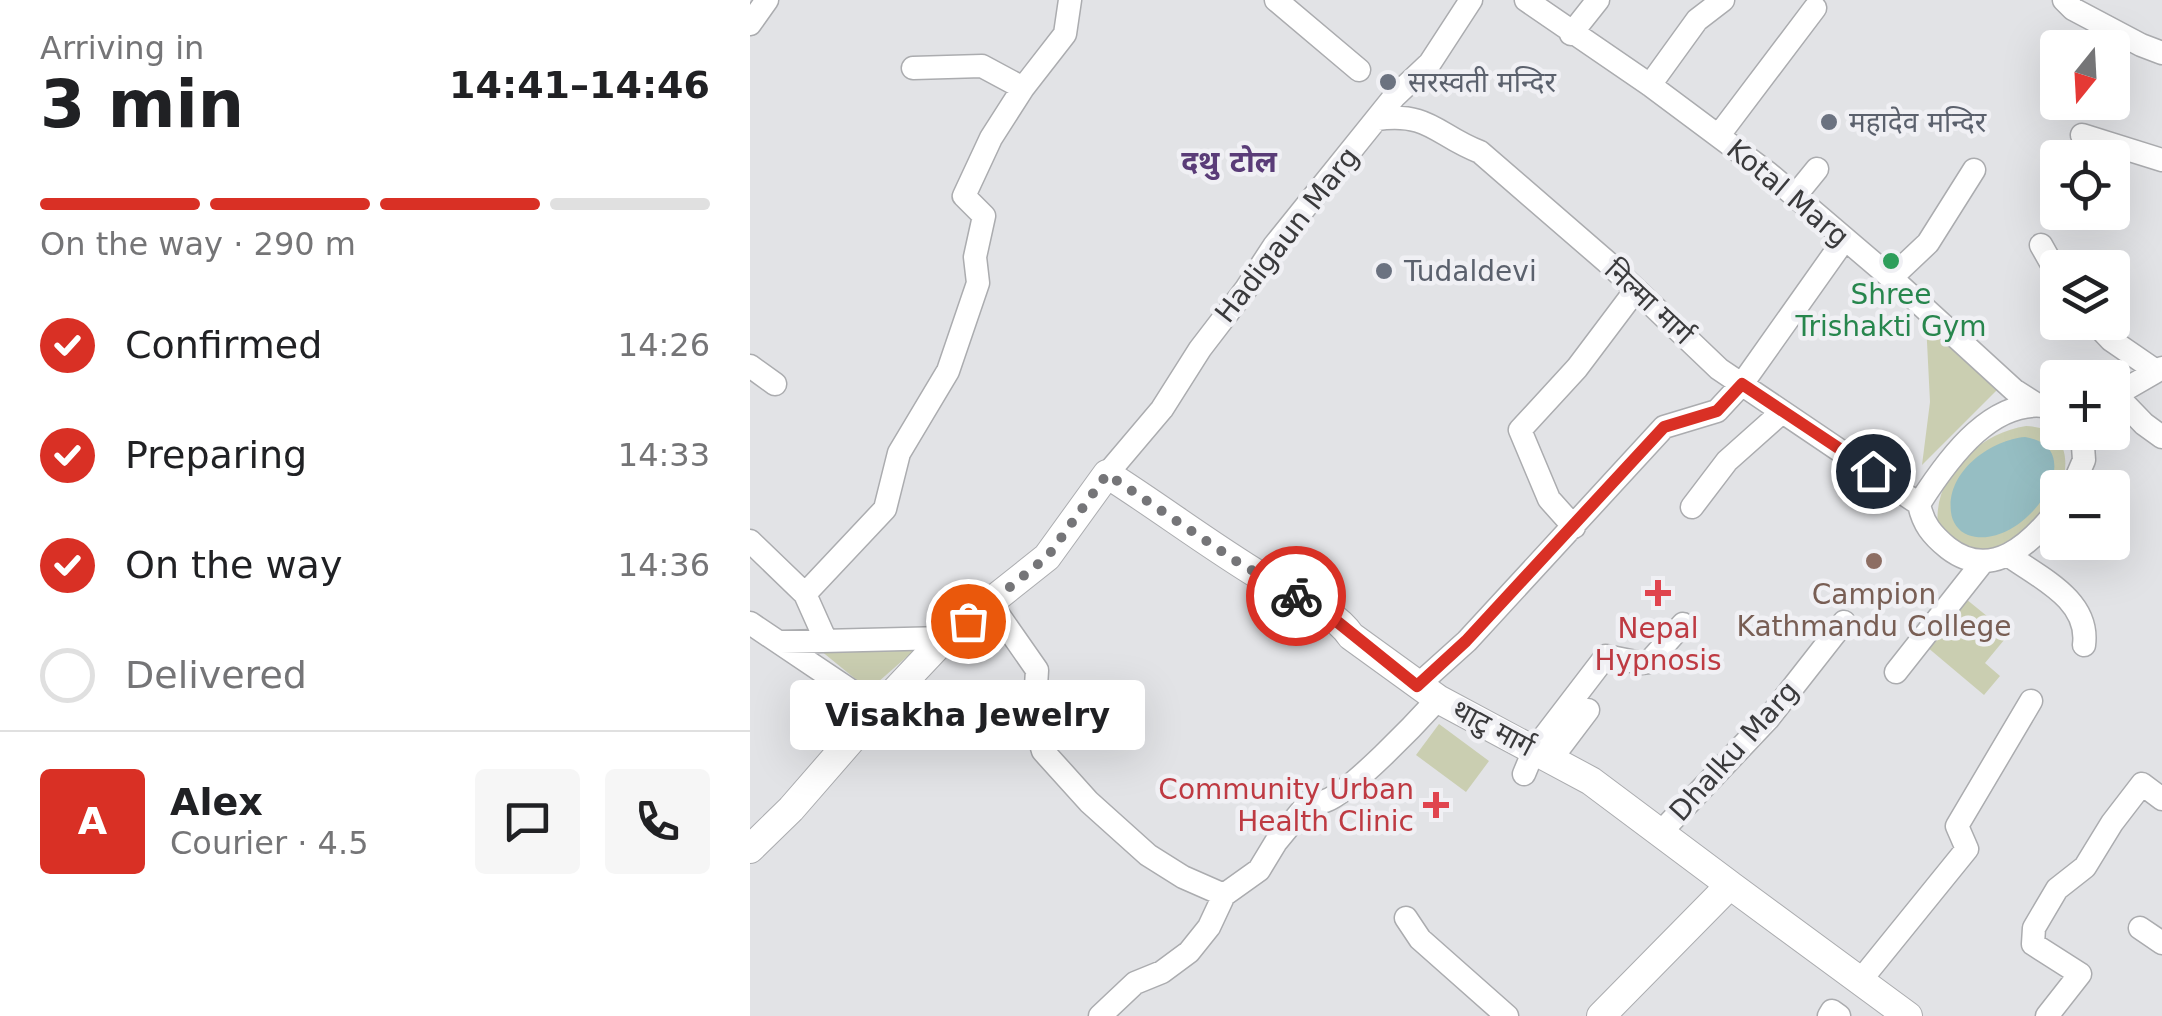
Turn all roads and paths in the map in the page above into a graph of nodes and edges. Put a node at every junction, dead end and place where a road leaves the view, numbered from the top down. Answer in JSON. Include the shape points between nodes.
{"nodes":[{"id":1,"x":766,"y":0,"type":"edge"},
{"id":2,"x":1070,"y":0,"type":"edge"},
{"id":3,"x":1276,"y":0,"type":"edge"},
{"id":4,"x":1471,"y":0,"type":"edge"},
{"id":5,"x":1526,"y":0,"type":"edge"},
{"id":6,"x":1598,"y":0,"type":"edge"},
{"id":7,"x":1723,"y":0,"type":"edge"},
{"id":8,"x":2064,"y":0,"type":"edge"},
{"id":9,"x":1815,"y":8,"type":"dead end"},
{"id":10,"x":750,"y":24,"type":"edge"},
{"id":11,"x":1572,"y":34,"type":"junction"},
{"id":12,"x":2162,"y":52,"type":"edge"},
{"id":13,"x":913,"y":68,"type":"dead end"},
{"id":14,"x":1358,"y":70,"type":"dead end"},
{"id":15,"x":1650,"y":86,"type":"junction"},
{"id":16,"x":1024,"y":88,"type":"junction"},
{"id":17,"x":1377,"y":119,"type":"junction"},
{"id":18,"x":2082,"y":134,"type":"dead end"},
{"id":19,"x":1719,"y":135,"type":"junction"},
{"id":20,"x":2162,"y":160,"type":"edge"},
{"id":21,"x":1817,"y":169,"type":"dead end"},
{"id":22,"x":1974,"y":170,"type":"dead end"},
{"id":23,"x":1795,"y":196,"type":"junction"},
{"id":24,"x":1844,"y":240,"type":"junction"},
{"id":25,"x":2041,"y":246,"type":"dead end"},
{"id":26,"x":2043,"y":250,"type":"edge"},
{"id":27,"x":1892,"y":278,"type":"junction"},
{"id":28,"x":1635,"y":291,"type":"junction"},
{"id":29,"x":2111,"y":340,"type":"edge"},
{"id":30,"x":750,"y":366,"type":"edge"},
{"id":31,"x":2159,"y":369,"type":"edge"},
{"id":32,"x":776,"y":384,"type":"dead end"},
{"id":33,"x":1742,"y":384,"type":"junction"},
{"id":34,"x":2130,"y":387,"type":"edge"},
{"id":35,"x":2040,"y":402,"type":"edge"},
{"id":36,"x":2040,"y":409,"type":"edge"},
{"id":37,"x":2130,"y":410,"type":"edge"},
{"id":38,"x":1782,"y":412,"type":"junction"},
{"id":39,"x":2162,"y":437,"type":"edge"},
{"id":40,"x":1107,"y":474,"type":"junction"},
{"id":41,"x":1919,"y":504,"type":"junction"},
{"id":42,"x":1692,"y":507,"type":"dead end"},
{"id":43,"x":1574,"y":527,"type":"junction"},
{"id":44,"x":2040,"y":528,"type":"edge"},
{"id":45,"x":750,"y":540,"type":"edge"},
{"id":46,"x":2008,"y":555,"type":"junction"},
{"id":47,"x":1982,"y":564,"type":"junction"},
{"id":48,"x":805,"y":594,"type":"junction"},
{"id":49,"x":991,"y":604,"type":"junction"},
{"id":50,"x":1844,"y":622,"type":"dead end"},
{"id":51,"x":750,"y":624,"type":"edge"},
{"id":52,"x":1683,"y":624,"type":"dead end"},
{"id":53,"x":945,"y":638,"type":"junction"},
{"id":54,"x":826,"y":641,"type":"junction"},
{"id":55,"x":781,"y":642,"type":"junction"},
{"id":56,"x":2084,"y":645,"type":"dead end"},
{"id":57,"x":1896,"y":672,"type":"dead end"},
{"id":58,"x":1427,"y":692,"type":"junction"},
{"id":59,"x":2031,"y":700,"type":"dead end"},
{"id":60,"x":878,"y":709,"type":"junction"},
{"id":61,"x":1588,"y":710,"type":"dead end"},
{"id":62,"x":1536,"y":761,"type":"junction"},
{"id":63,"x":2162,"y":799,"type":"edge"},
{"id":64,"x":1660,"y":833,"type":"junction"},
{"id":65,"x":750,"y":850,"type":"edge"},
{"id":66,"x":1730,"y":885,"type":"junction"},
{"id":67,"x":1224,"y":895,"type":"junction"},
{"id":68,"x":1406,"y":918,"type":"dead end"},
{"id":69,"x":2140,"y":928,"type":"dead end"},
{"id":70,"x":2162,"y":943,"type":"edge"},
{"id":71,"x":1860,"y":981,"type":"junction"},
{"id":72,"x":1100,"y":1016,"type":"edge"},
{"id":73,"x":1506,"y":1016,"type":"edge"},
{"id":74,"x":1601,"y":1016,"type":"edge"},
{"id":75,"x":1829,"y":1016,"type":"edge"},
{"id":76,"x":1839,"y":1016,"type":"edge"},
{"id":77,"x":1908,"y":1016,"type":"edge"},
{"id":78,"x":2047,"y":1016,"type":"edge"}],
"edges":[{"from":1,"to":10,"type":"street"},
{"from":2,"to":16,"type":"street","via":[[1065,34]]},
{"from":3,"to":14,"type":"street"},
{"from":4,"to":17,"type":"street","name":"Hadigaun Marg","via":[[1430,63]]},
{"from":5,"to":11,"type":"street","name":"Kotal Marg"},
{"from":6,"to":11,"type":"street"},
{"from":7,"to":15,"type":"street","via":[[1696,20]]},
{"from":8,"to":12,"type":"street"},
{"from":9,"to":19,"type":"street"},
{"from":11,"to":15,"type":"street","name":"Kotal Marg"},
{"from":13,"to":16,"type":"street","via":[[982,66]]},
{"from":15,"to":19,"type":"street","name":"Kotal Marg"},
{"from":16,"to":48,"type":"street","via":[[964,196],[984,216],[975,257],[978,283],[948,371],[899,453],[885,510]]},
{"from":17,"to":28,"type":"street","name":"निल्मा मार्ग","via":[[1423,122],[1480,152]]},
{"from":17,"to":40,"type":"street","name":"Hadigaun Marg","via":[[1274,246],[1162,410]]},
{"from":18,"to":20,"type":"street"},
{"from":19,"to":23,"type":"street","name":"Kotal Marg"},
{"from":21,"to":23,"type":"street"},
{"from":22,"to":27,"type":"street","via":[[1928,243]]},
{"from":23,"to":24,"type":"street","name":"Kotal Marg"},
{"from":24,"to":27,"type":"street","name":"Kotal Marg"},
{"from":24,"to":33,"type":"street"},
{"from":25,"to":26,"type":"street"},
{"from":27,"to":35,"type":"street","name":"Kotal Marg","via":[[2014,390]]},
{"from":28,"to":33,"type":"street","name":"निल्मा मार्ग"},
{"from":28,"to":43,"type":"street","via":[[1520,430],[1550,499]]},
{"from":29,"to":31,"type":"street"},
{"from":30,"to":32,"type":"street"},
{"from":31,"to":34,"type":"street"},
{"from":33,"to":38,"type":"street","name":"निल्मा मार्ग"},
{"from":33,"to":43,"type":"street","via":[[1717,411],[1664,427]]},
{"from":36,"to":41,"type":"street","via":[[2008,413],[1974,435]]},
{"from":37,"to":39,"type":"street"},
{"from":38,"to":41,"type":"street","name":"निल्मा मार्ग"},
{"from":38,"to":42,"type":"street","via":[[1727,461]]},
{"from":40,"to":49,"type":"main road","via":[[1048,556]]},
{"from":40,"to":58,"type":"main road","name":"थाटु मार्ग","via":[[1236,561],[1319,607]]},
{"from":41,"to":47,"type":"street","via":[[1923,523],[1937,539]]},
{"from":43,"to":58,"type":"street"},
{"from":44,"to":46,"type":"street"},
{"from":45,"to":48,"type":"street"},
{"from":46,"to":47,"type":"street"},
{"from":46,"to":56,"type":"street","via":[[2073,602],[2086,631]]},
{"from":47,"to":57,"type":"street"},
{"from":48,"to":54,"type":"street"},
{"from":49,"to":53,"type":"main road"},
{"from":49,"to":67,"type":"street","via":[[1037,670],[1034,720],[1043,751],[1148,855]]},
{"from":50,"to":64,"type":"street","name":"Dhalku Marg","via":[[1768,720]]},
{"from":51,"to":55,"type":"street"},
{"from":52,"to":62,"type":"street","via":[[1650,662],[1606,656]]},
{"from":53,"to":54,"type":"street"},
{"from":53,"to":60,"type":"main road"},
{"from":54,"to":55,"type":"street"},
{"from":55,"to":60,"type":"street"},
{"from":58,"to":62,"type":"main road","name":"थाटु मार्ग"},
{"from":58,"to":67,"type":"street","via":[[1408,733],[1326,801],[1310,802],[1259,870]]},
{"from":59,"to":71,"type":"street","via":[[1957,826],[1966,849]]},
{"from":60,"to":65,"type":"main road"},
{"from":61,"to":62,"type":"street"},
{"from":62,"to":64,"type":"main road","name":"थाटु मार्ग","via":[[1591,781]]},
{"from":63,"to":78,"type":"street","via":[[2142,784],[2085,867],[2056,889],[2034,928],[2033,944],[2080,974]]},
{"from":64,"to":66,"type":"main road","name":"थाटु मार्ग"},
{"from":66,"to":71,"type":"main road","name":"थाटु मार्ग"},
{"from":66,"to":74,"type":"main road"},
{"from":67,"to":72,"type":"street","via":[[1210,927],[1188,952],[1134,982]]},
{"from":68,"to":73,"type":"street","via":[[1420,939]]},
{"from":69,"to":70,"type":"street"},
{"from":71,"to":77,"type":"main road","name":"थाटु मार्ग"},
{"from":75,"to":76,"type":"street"}]}
